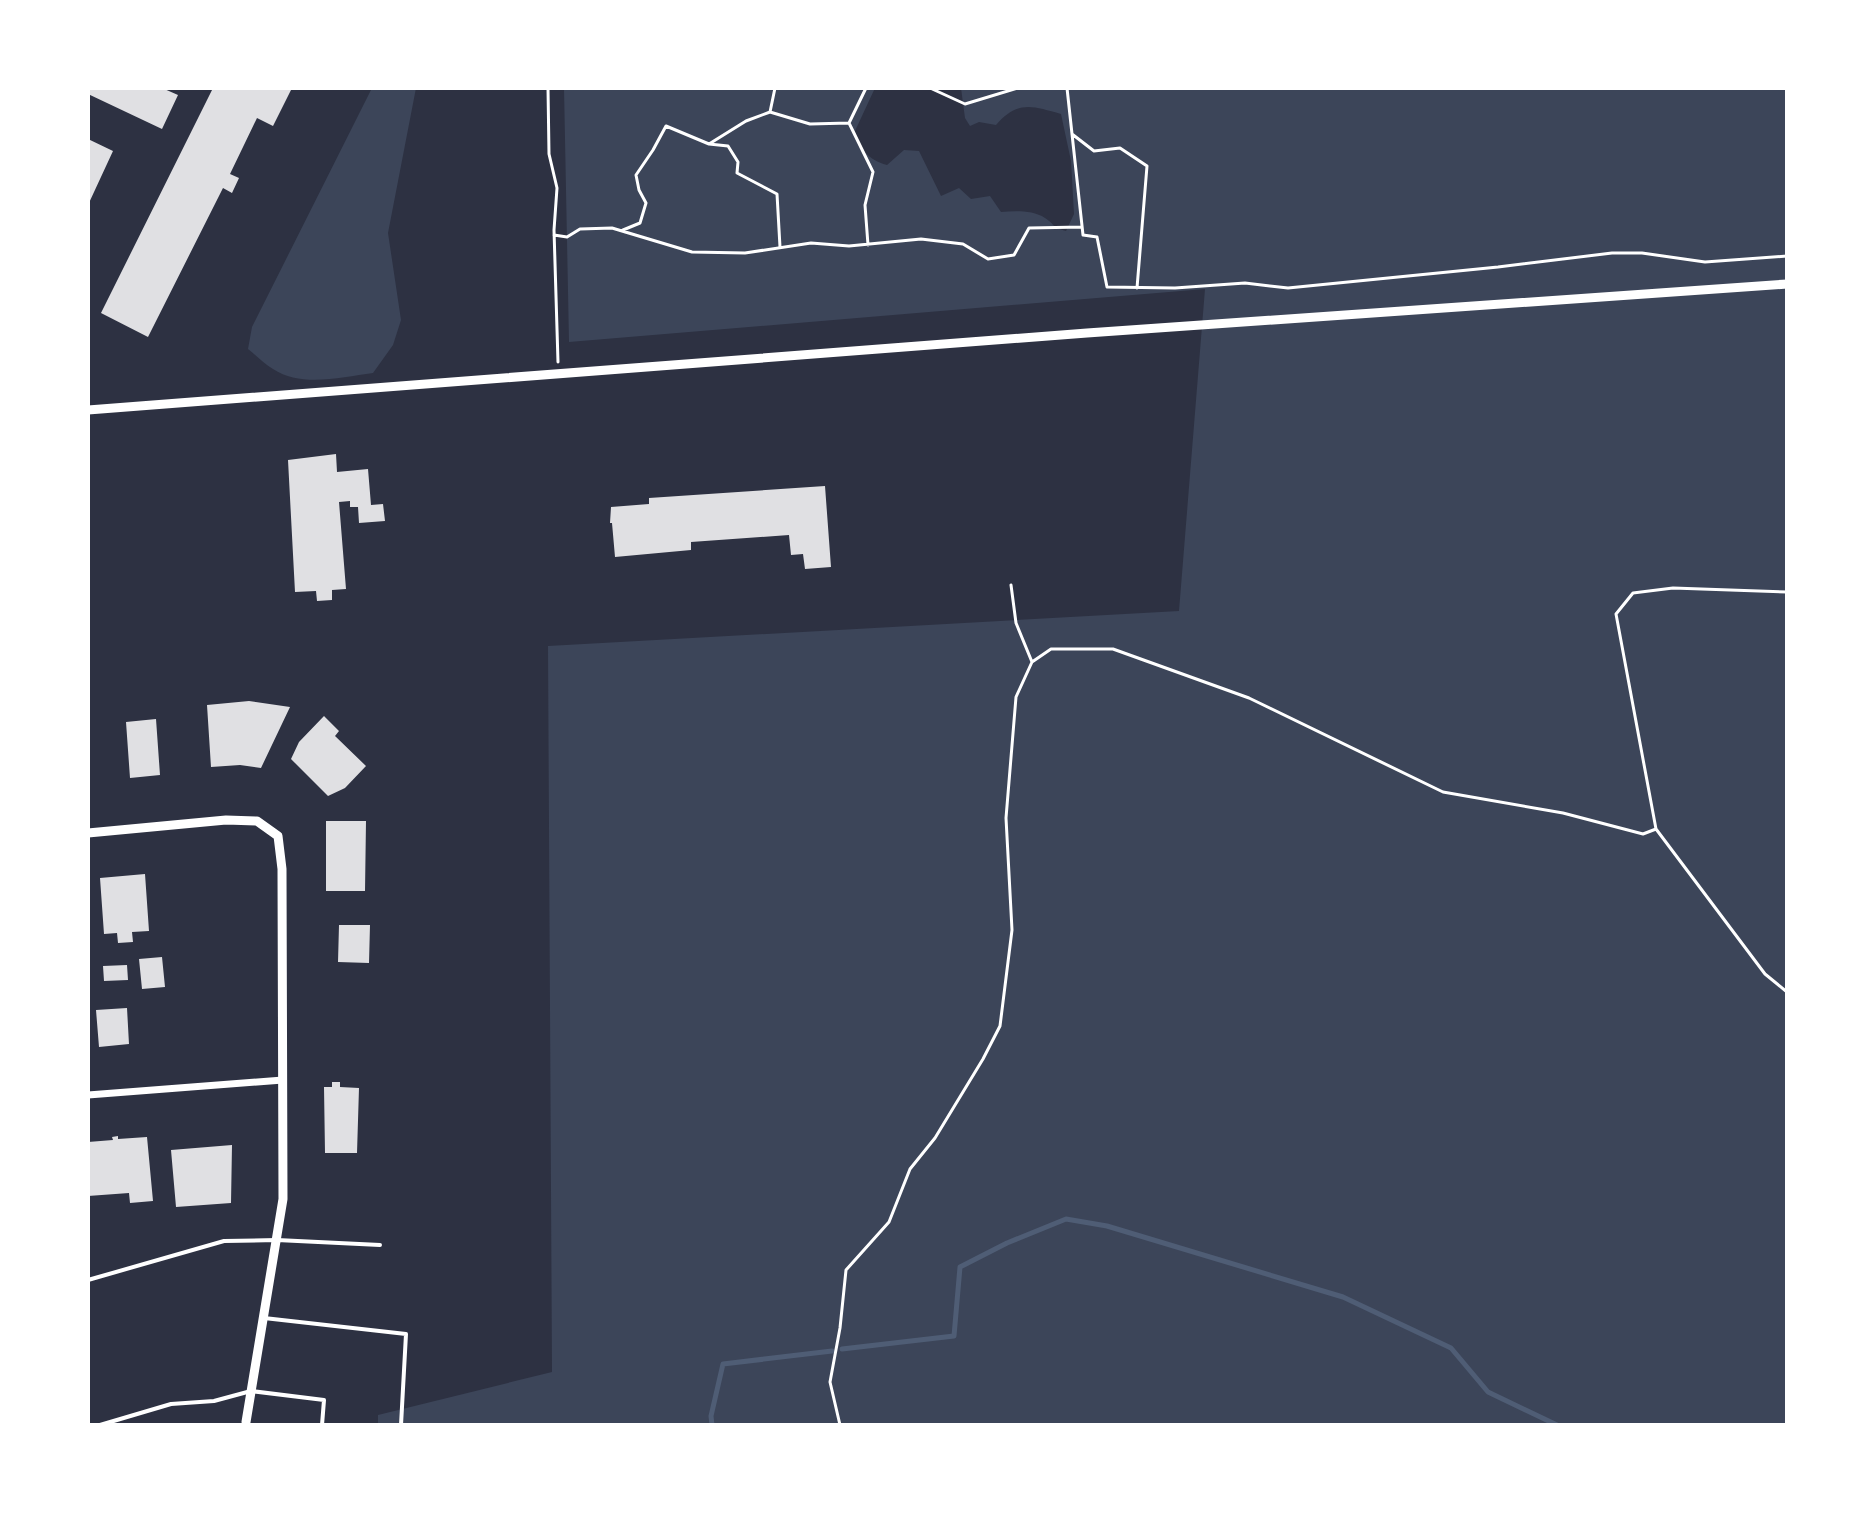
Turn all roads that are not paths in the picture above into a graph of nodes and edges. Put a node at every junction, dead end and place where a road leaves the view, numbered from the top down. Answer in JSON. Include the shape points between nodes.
{"nodes":[{"id":1,"x":1787,"y":284,"type":"edge"},
{"id":2,"x":88,"y":410,"type":"edge"},
{"id":3,"x":88,"y":833,"type":"edge"},
{"id":4,"x":283,"y":1080,"type":"junction"},
{"id":5,"x":88,"y":1095,"type":"edge"},
{"id":6,"x":277,"y":1240,"type":"junction"},
{"id":7,"x":380,"y":1245,"type":"dead end"},
{"id":8,"x":88,"y":1280,"type":"edge"},
{"id":9,"x":264,"y":1318,"type":"junction"},
{"id":10,"x":251,"y":1391,"type":"junction"},
{"id":11,"x":246,"y":1422,"type":"dead end"},
{"id":12,"x":100,"y":1425,"type":"edge"},
{"id":13,"x":322,"y":1425,"type":"edge"},
{"id":14,"x":401,"y":1425,"type":"edge"}],
"edges":[{"from":1,"to":2,"type":"street"},
{"from":3,"to":4,"type":"street","via":[[226,820],[257,821],[278,836]]},
{"from":4,"to":5,"type":"street"},
{"from":4,"to":6,"type":"street","via":[[283,1199]]},
{"from":6,"to":7,"type":"lane"},
{"from":6,"to":8,"type":"lane","via":[[224,1241]]},
{"from":6,"to":9,"type":"street"},
{"from":9,"to":10,"type":"street"},
{"from":9,"to":14,"type":"lane","via":[[406,1334]]},
{"from":10,"to":11,"type":"street"},
{"from":10,"to":12,"type":"lane","via":[[171,1404]]},
{"from":10,"to":13,"type":"lane","via":[[324,1400]]}]}
